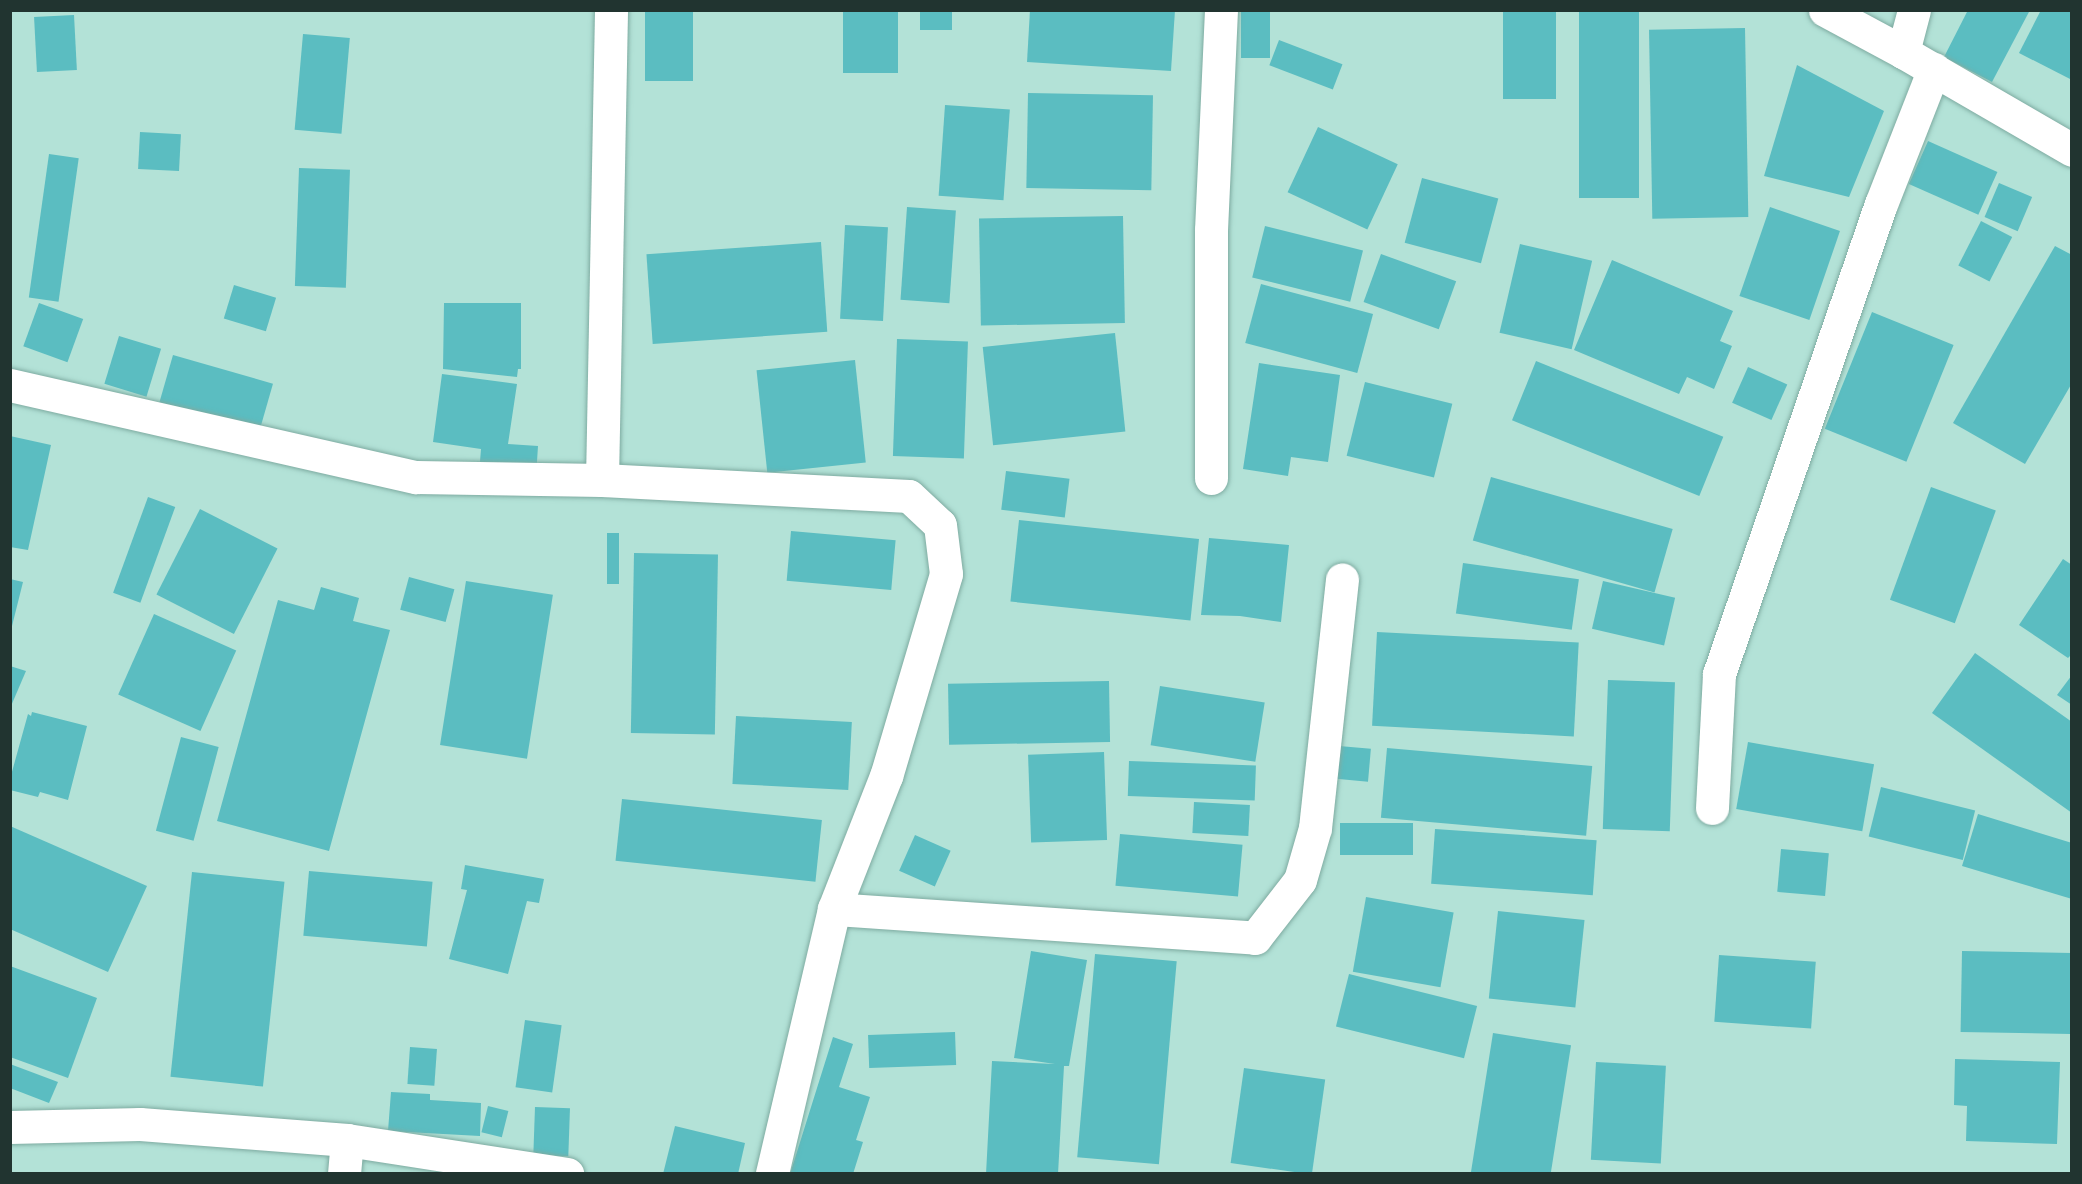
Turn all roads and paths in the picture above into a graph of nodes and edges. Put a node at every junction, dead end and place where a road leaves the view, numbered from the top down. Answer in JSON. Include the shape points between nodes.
{"nodes":[{"id":1,"x":611,"y":10,"type":"edge"},
{"id":2,"x":1221,"y":10,"type":"edge"},
{"id":3,"x":1826,"y":10,"type":"edge"},
{"id":4,"x":1914,"y":10,"type":"edge"},
{"id":5,"x":1903,"y":52,"type":"junction"},
{"id":6,"x":1934,"y":69,"type":"junction"},
{"id":7,"x":2072,"y":150,"type":"edge"},
{"id":8,"x":10,"y":385,"type":"edge"},
{"id":9,"x":1211,"y":478,"type":"dead end"},
{"id":10,"x":602,"y":480,"type":"junction"},
{"id":11,"x":1342,"y":579,"type":"dead end"},
{"id":12,"x":1712,"y":808,"type":"dead end"},
{"id":13,"x":834,"y":909,"type":"junction"},
{"id":14,"x":10,"y":1127,"type":"edge"},
{"id":15,"x":347,"y":1140,"type":"junction"},
{"id":16,"x":344,"y":1173,"type":"edge"},
{"id":17,"x":567,"y":1173,"type":"edge"},
{"id":18,"x":772,"y":1173,"type":"edge"}],
"edges":[{"from":1,"to":10,"type":"street"},
{"from":2,"to":9,"type":"street","via":[[1211,230]]},
{"from":3,"to":5,"type":"street"},
{"from":4,"to":5,"type":"street"},
{"from":5,"to":6,"type":"street"},
{"from":6,"to":7,"type":"street"},
{"from":6,"to":12,"type":"street","via":[[1881,204],[1719,674]]},
{"from":8,"to":10,"type":"street","via":[[416,477]]},
{"from":10,"to":13,"type":"street","via":[[909,496],[940,525],[946,574],[886,776]]},
{"from":11,"to":13,"type":"street","via":[[1315,828],[1300,880],[1255,938]]},
{"from":13,"to":18,"type":"street"},
{"from":14,"to":15,"type":"street","via":[[140,1124]]},
{"from":15,"to":16,"type":"street"},
{"from":15,"to":17,"type":"street"}]}
